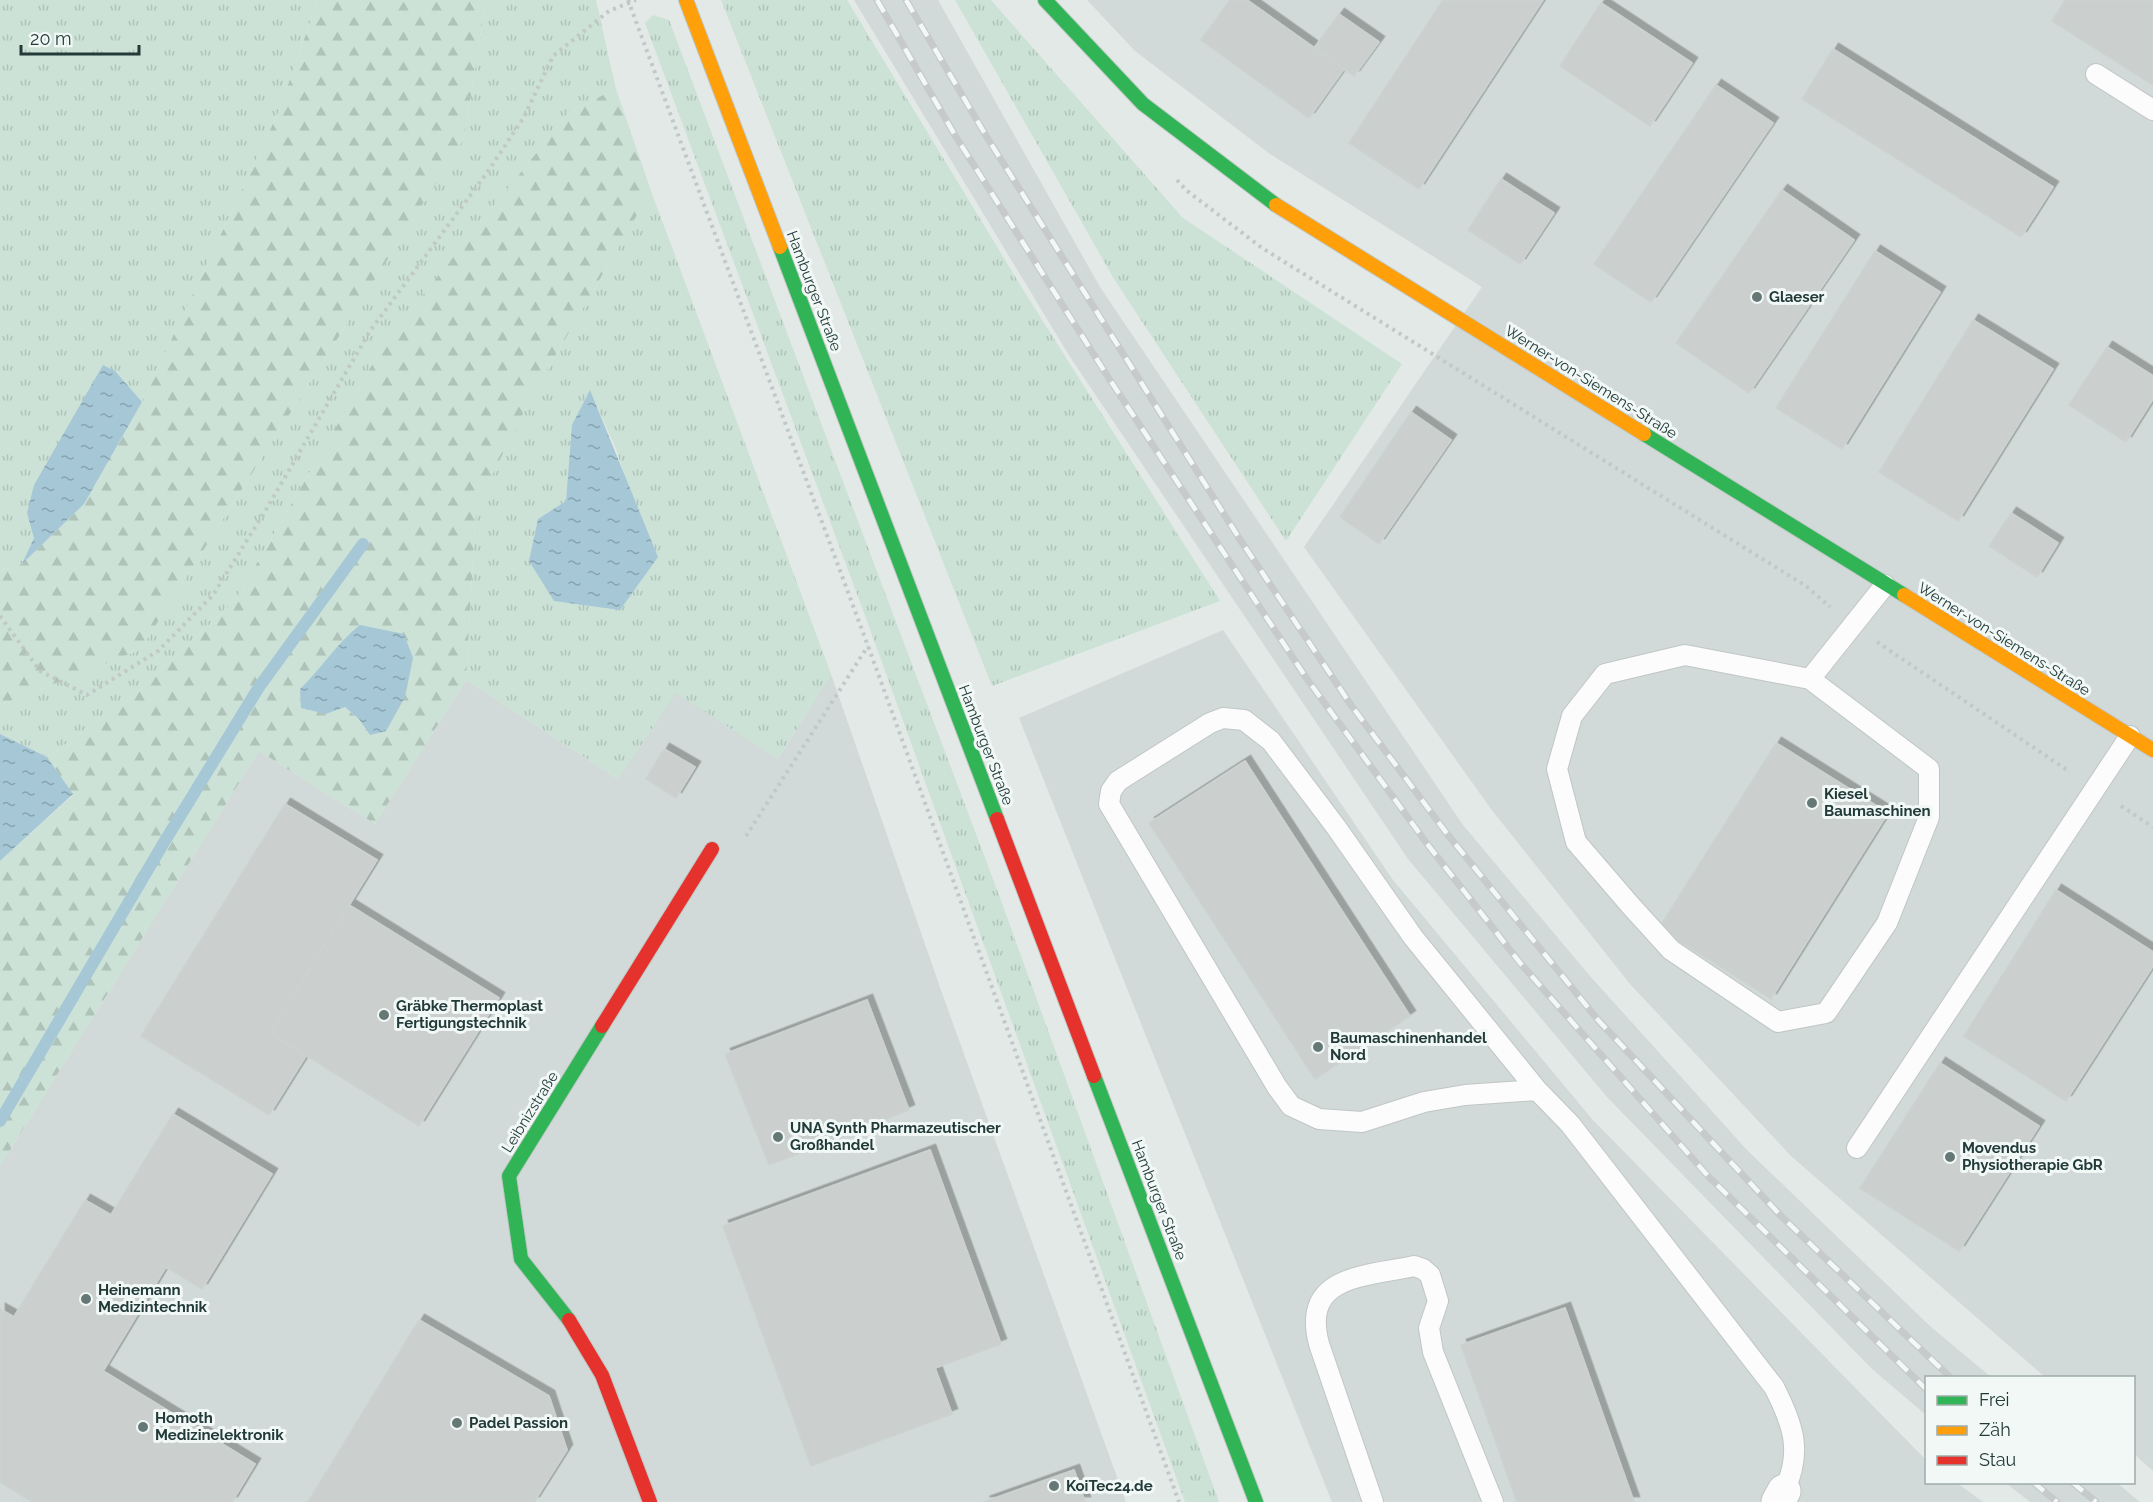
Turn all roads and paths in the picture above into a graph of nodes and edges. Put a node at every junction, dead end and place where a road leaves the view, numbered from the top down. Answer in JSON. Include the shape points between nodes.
{"nodes":[{"id":1,"x":636,"y":0,"type":"edge"},
{"id":2,"x":686,"y":0,"type":"edge"},
{"id":3,"x":1045,"y":0,"type":"edge"},
{"id":4,"x":628,"y":2,"type":"edge"},
{"id":5,"x":2096,"y":74,"type":"dead end"},
{"id":6,"x":2153,"y":110,"type":"edge"},
{"id":7,"x":1885,"y":585,"type":"junction"},
{"id":8,"x":0,"y":615,"type":"edge"},
{"id":9,"x":868,"y":646,"type":"junction"},
{"id":10,"x":1810,"y":679,"type":"junction"},
{"id":11,"x":2130,"y":736,"type":"junction"},
{"id":12,"x":2153,"y":750,"type":"edge"},
{"id":13,"x":712,"y":849,"type":"joint"},
{"id":14,"x":1537,"y":1090,"type":"junction"},
{"id":15,"x":1857,"y":1148,"type":"dead end"},
{"id":16,"x":1781,"y":1497,"type":"edge"},
{"id":17,"x":650,"y":1502,"type":"edge"},
{"id":18,"x":1179,"y":1502,"type":"edge"},
{"id":19,"x":1256,"y":1502,"type":"edge"},
{"id":20,"x":1373,"y":1502,"type":"edge"},
{"id":21,"x":1493,"y":1502,"type":"edge"}],
"edges":[{"from":1,"to":4,"type":"path"},
{"from":2,"to":19,"type":"street","name":"Hamburger Straße"},
{"from":3,"to":7,"type":"street","name":"Werner-von-Siemens-Straße","via":[[1143,104],[1281,209]]},
{"from":4,"to":8,"type":"path","via":[[609,10],[553,56],[524,117],[489,170],[370,331],[213,595],[158,651],[87,695],[40,671]]},
{"from":4,"to":9,"type":"path"},
{"from":5,"to":6,"type":"lane"},
{"from":7,"to":10,"type":"lane"},
{"from":7,"to":11,"type":"street","name":"Werner-von-Siemens-Straße"},
{"from":9,"to":13,"type":"path","via":[[733,856]]},
{"from":9,"to":18,"type":"path"},
{"from":10,"to":10,"type":"lane","via":[[1685,655],[1605,674],[1572,716],[1557,769],[1576,842],[1631,906],[1671,950],[1778,1022],[1826,1013],[1887,923],[1929,817],[1929,769]]},
{"from":11,"to":12,"type":"street","name":"Werner-von-Siemens-Straße"},
{"from":11,"to":15,"type":"lane"},
{"from":13,"to":17,"type":"street","name":"Leibnizstraße","via":[[509,1176],[521,1259],[571,1322],[602,1375]]},
{"from":14,"to":14,"type":"lane","via":[[1413,937],[1336,827],[1271,741],[1255,726],[1233,718],[1209,723],[1118,781],[1109,804],[1291,1106],[1318,1119],[1362,1122],[1424,1102]]},
{"from":14,"to":16,"type":"lane","via":[[1570,1124],[1774,1387],[1790,1421],[1795,1445],[1794,1471]]},
{"from":20,"to":21,"type":"lane","via":[[1319,1344],[1315,1309],[1325,1293],[1341,1282],[1414,1266],[1430,1275],[1438,1301],[1429,1328],[1433,1352]]}]}
